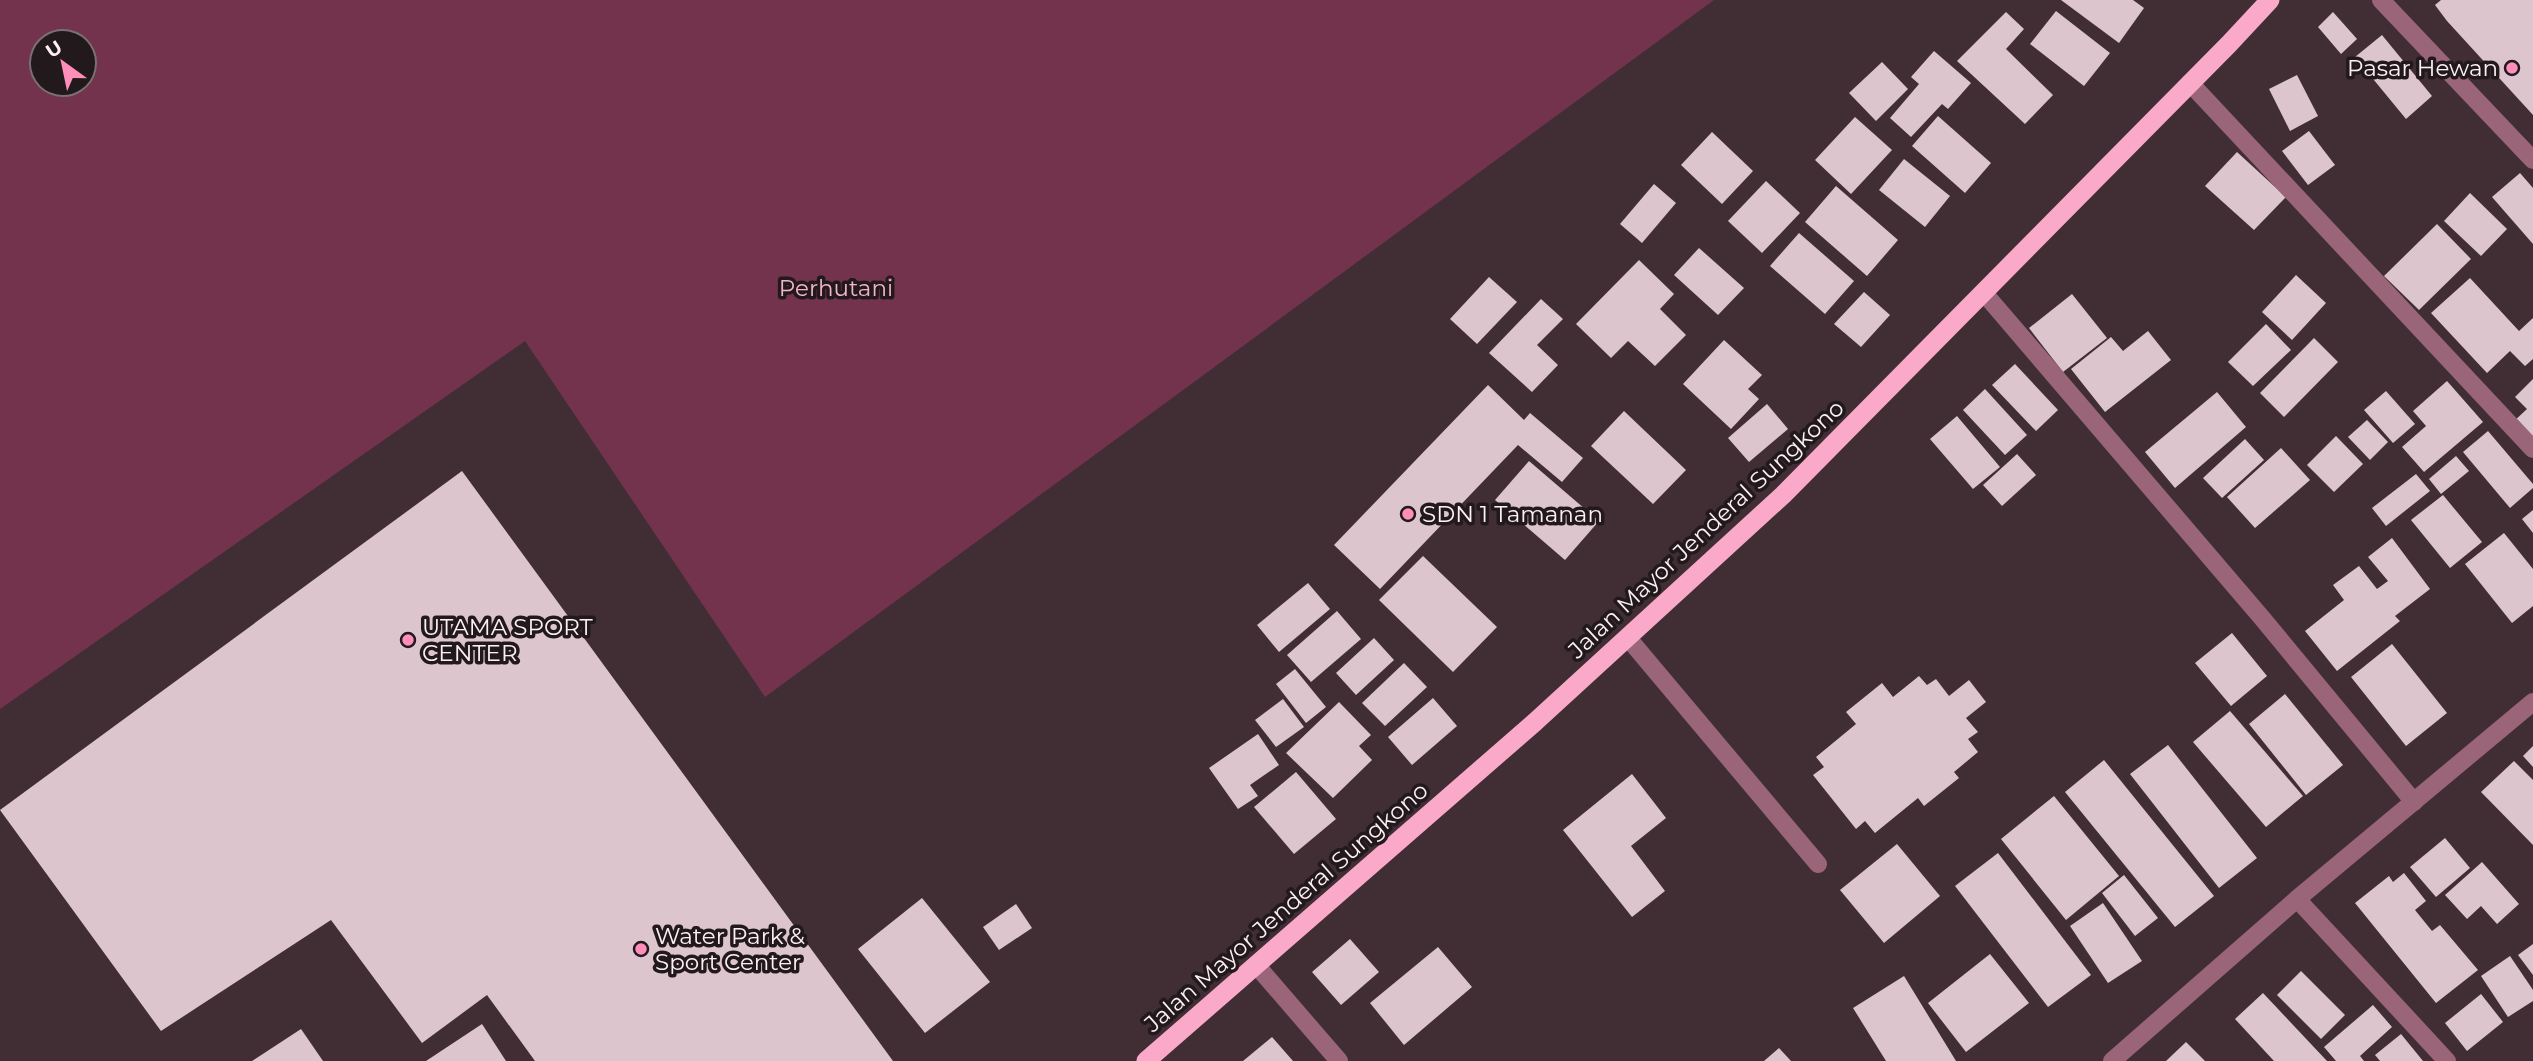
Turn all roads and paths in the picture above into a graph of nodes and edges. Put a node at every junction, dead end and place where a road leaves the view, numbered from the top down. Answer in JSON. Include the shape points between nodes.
{"nodes":[{"id":1,"x":2270,"y":0,"type":"edge"},
{"id":2,"x":2381,"y":0,"type":"edge"},
{"id":3,"x":2190,"y":83,"type":"junction"},
{"id":4,"x":2533,"y":160,"type":"edge"},
{"id":5,"x":1984,"y":293,"type":"junction"},
{"id":6,"x":2533,"y":449,"type":"edge"},
{"id":7,"x":1628,"y":638,"type":"junction"},
{"id":8,"x":2533,"y":702,"type":"edge"},
{"id":9,"x":2414,"y":802,"type":"junction"},
{"id":10,"x":1818,"y":864,"type":"dead end"},
{"id":11,"x":2297,"y":899,"type":"junction"},
{"id":12,"x":1257,"y":966,"type":"junction"},
{"id":13,"x":1146,"y":1061,"type":"edge"},
{"id":14,"x":1339,"y":1061,"type":"edge"},
{"id":15,"x":2112,"y":1061,"type":"edge"},
{"id":16,"x":2447,"y":1061,"type":"edge"}],
"edges":[{"from":1,"to":3,"type":"highway","name":"Jalan Mayor Jenderal Sungkono"},
{"from":2,"to":4,"type":"street"},
{"from":3,"to":5,"type":"highway","name":"Jalan Mayor Jenderal Sungkono"},
{"from":3,"to":6,"type":"street"},
{"from":5,"to":7,"type":"highway","name":"Jalan Mayor Jenderal Sungkono","via":[[1783,495]]},
{"from":5,"to":9,"type":"street"},
{"from":7,"to":10,"type":"street"},
{"from":7,"to":12,"type":"highway","name":"Jalan Mayor Jenderal Sungkono"},
{"from":8,"to":9,"type":"street"},
{"from":9,"to":11,"type":"street"},
{"from":11,"to":15,"type":"street"},
{"from":11,"to":16,"type":"street"},
{"from":12,"to":13,"type":"highway","name":"Jalan Mayor Jenderal Sungkono"},
{"from":12,"to":14,"type":"street"}]}
